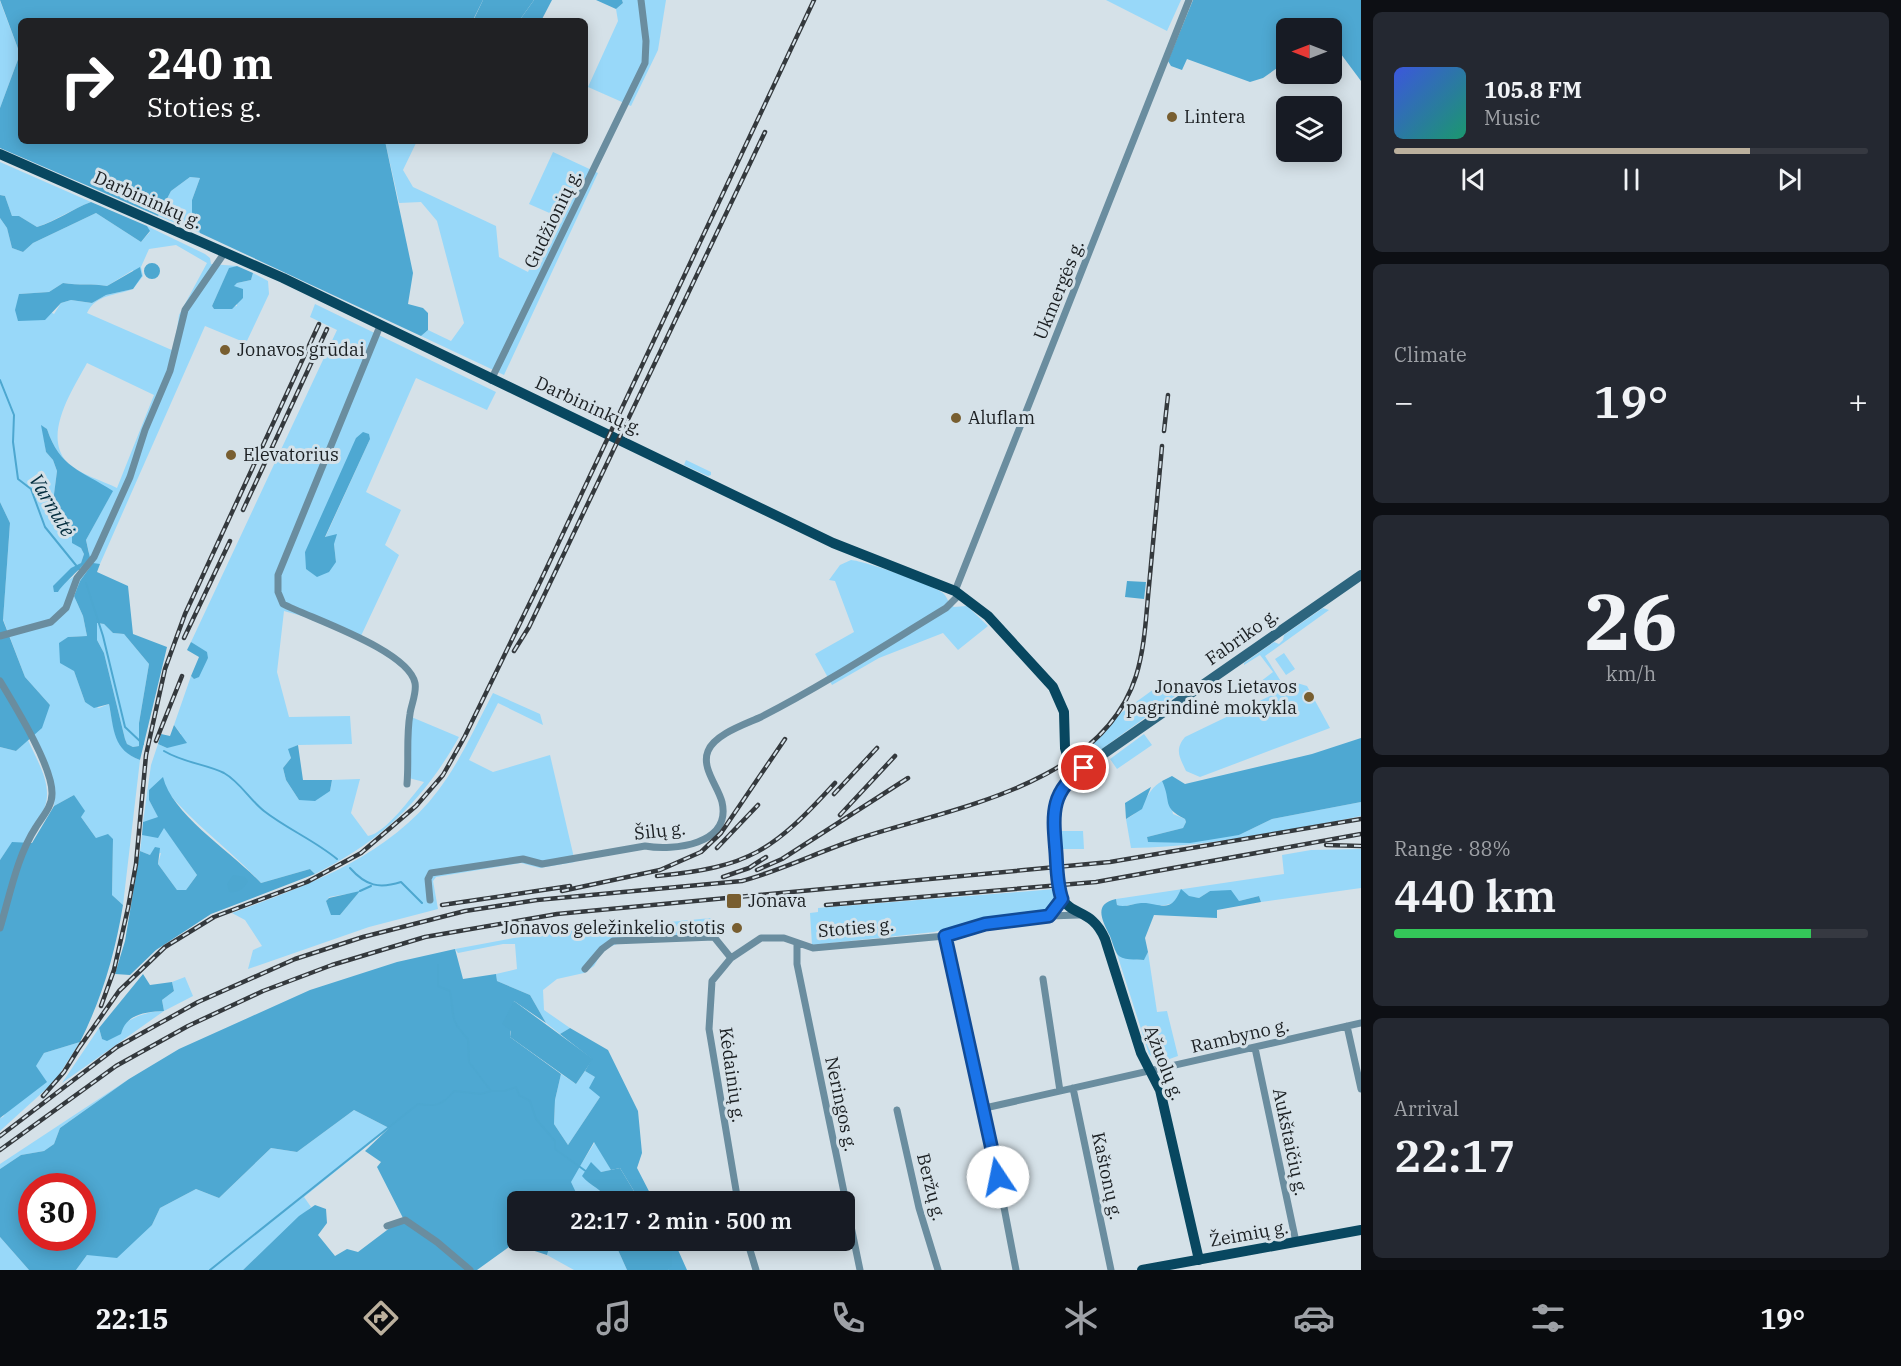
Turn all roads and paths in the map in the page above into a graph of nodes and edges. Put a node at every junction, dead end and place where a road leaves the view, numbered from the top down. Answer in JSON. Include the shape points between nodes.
{"nodes":[{"id":1,"x":641,"y":0,"type":"edge"},
{"id":2,"x":1189,"y":0,"type":"edge"},
{"id":3,"x":0,"y":154,"type":"edge"},
{"id":4,"x":225,"y":252,"type":"junction"},
{"id":5,"x":380,"y":327,"type":"junction"},
{"id":6,"x":491,"y":380,"type":"junction"},
{"id":7,"x":1361,"y":575,"type":"edge"},
{"id":8,"x":958,"y":593,"type":"junction"},
{"id":9,"x":0,"y":636,"type":"edge"},
{"id":10,"x":0,"y":681,"type":"edge"},
{"id":11,"x":1073,"y":775,"type":"junction"},
{"id":12,"x":407,"y":784,"type":"dead end"},
{"id":13,"x":1062,"y":899,"type":"junction"},
{"id":14,"x":430,"y":900,"type":"dead end"},
{"id":15,"x":1086,"y":914,"type":"junction"},
{"id":16,"x":1049,"y":916,"type":"junction"},
{"id":17,"x":0,"y":927,"type":"edge"},
{"id":18,"x":945,"y":936,"type":"junction"},
{"id":19,"x":797,"y":944,"type":"junction"},
{"id":20,"x":730,"y":958,"type":"junction"},
{"id":21,"x":585,"y":969,"type":"dead end"},
{"id":22,"x":1043,"y":979,"type":"dead end"},
{"id":23,"x":1361,"y":1023,"type":"edge"},
{"id":24,"x":1347,"y":1026,"type":"junction"},
{"id":25,"x":1255,"y":1048,"type":"junction"},
{"id":26,"x":1151,"y":1072,"type":"junction"},
{"id":27,"x":1074,"y":1088,"type":"junction"},
{"id":28,"x":1361,"y":1089,"type":"edge"},
{"id":29,"x":1060,"y":1091,"type":"junction"},
{"id":30,"x":985,"y":1108,"type":"junction"},
{"id":31,"x":897,"y":1110,"type":"dead end"},
{"id":32,"x":736,"y":1191,"type":"edge"},
{"id":33,"x":387,"y":1226,"type":"dead end"},
{"id":34,"x":1361,"y":1230,"type":"edge"},
{"id":35,"x":1296,"y":1242,"type":"junction"},
{"id":36,"x":750,"y":1251,"type":"edge"},
{"id":37,"x":1199,"y":1260,"type":"junction"},
{"id":38,"x":470,"y":1270,"type":"edge"},
{"id":39,"x":756,"y":1270,"type":"edge"},
{"id":40,"x":860,"y":1270,"type":"edge"},
{"id":41,"x":938,"y":1270,"type":"edge"},
{"id":42,"x":1016,"y":1270,"type":"edge"},
{"id":43,"x":1111,"y":1270,"type":"edge"},
{"id":44,"x":1142,"y":1270,"type":"edge"}],
"edges":[{"from":1,"to":6,"type":"street","name":"Gudžionių g.","via":[[645,63]]},
{"from":2,"to":8,"type":"street","name":"Ukmergės g."},
{"from":3,"to":4,"type":"main road","name":"Darbininkų g."},
{"from":4,"to":5,"type":"main road","name":"Darbininkų g."},
{"from":4,"to":9,"type":"street","via":[[185,310],[170,371],[130,477],[94,557],[77,578],[66,608],[51,622]]},
{"from":5,"to":6,"type":"main road","name":"Darbininkų g."},
{"from":5,"to":12,"type":"street","via":[[278,575],[278,592],[283,604],[357,637],[405,665],[411,673],[416,685],[410,716]]},
{"from":6,"to":8,"type":"main road","name":"Darbininkų g.","via":[[833,543]]},
{"from":7,"to":11,"type":"street","name":"Fabriko g."},
{"from":8,"to":11,"type":"main road","name":"Darbininkų g.","via":[[997,624],[1059,696],[1067,759]]},
{"from":8,"to":14,"type":"street","name":"Šilų g.","via":[[946,608],[822,684],[722,737],[708,749],[706,762],[722,802],[723,816],[706,838],[690,846],[645,846],[542,864],[523,860],[431,873]]},
{"from":10,"to":17,"type":"street","via":[[50,778],[52,795],[48,809],[26,844]]},
{"from":11,"to":13,"type":"main road","name":"Fabriko g.","via":[[1061,789],[1053,816]]},
{"from":13,"to":15,"type":"main road","name":"Ąžuolų g."},
{"from":13,"to":16,"type":"street"},
{"from":15,"to":16,"type":"street","name":"Stoties g."},
{"from":15,"to":26,"type":"main road","name":"Ąžuolų g.","via":[[1096,922],[1105,939],[1134,1034]]},
{"from":16,"to":18,"type":"street","name":"Stoties g.","via":[[985,924]]},
{"from":18,"to":19,"type":"street","name":"Stoties g.","via":[[813,948]]},
{"from":18,"to":30,"type":"street"},
{"from":19,"to":20,"type":"street","name":"Stoties g.","via":[[784,938],[761,938]]},
{"from":19,"to":40,"type":"street","name":"Neringos g.","via":[[797,964]]},
{"from":20,"to":21,"type":"street","via":[[714,937],[614,941]]},
{"from":20,"to":32,"type":"street","name":"Kėdainių g.","via":[[712,981],[709,1029]]},
{"from":22,"to":29,"type":"street"},
{"from":23,"to":24,"type":"street","name":"Rambyno g."},
{"from":24,"to":25,"type":"street","name":"Rambyno g."},
{"from":24,"to":28,"type":"street"},
{"from":25,"to":26,"type":"street","name":"Rambyno g."},
{"from":25,"to":35,"type":"street","name":"Aukštaičių g."},
{"from":26,"to":27,"type":"street","name":"Rambyno g."},
{"from":26,"to":37,"type":"main road","name":"Ąžuolų g.","via":[[1160,1090]]},
{"from":27,"to":29,"type":"street","name":"Rambyno g."},
{"from":27,"to":43,"type":"street","name":"Kaštonų g."},
{"from":29,"to":30,"type":"street","name":"Rambyno g."},
{"from":30,"to":42,"type":"street"},
{"from":31,"to":41,"type":"street","name":"Beržų g.","via":[[919,1208]]},
{"from":33,"to":38,"type":"street","via":[[405,1220]]},
{"from":34,"to":35,"type":"main road","name":"Žeimių g."},
{"from":35,"to":37,"type":"main road","name":"Žeimių g."},
{"from":36,"to":39,"type":"street"},
{"from":37,"to":44,"type":"main road","name":"Žeimių g."}]}
